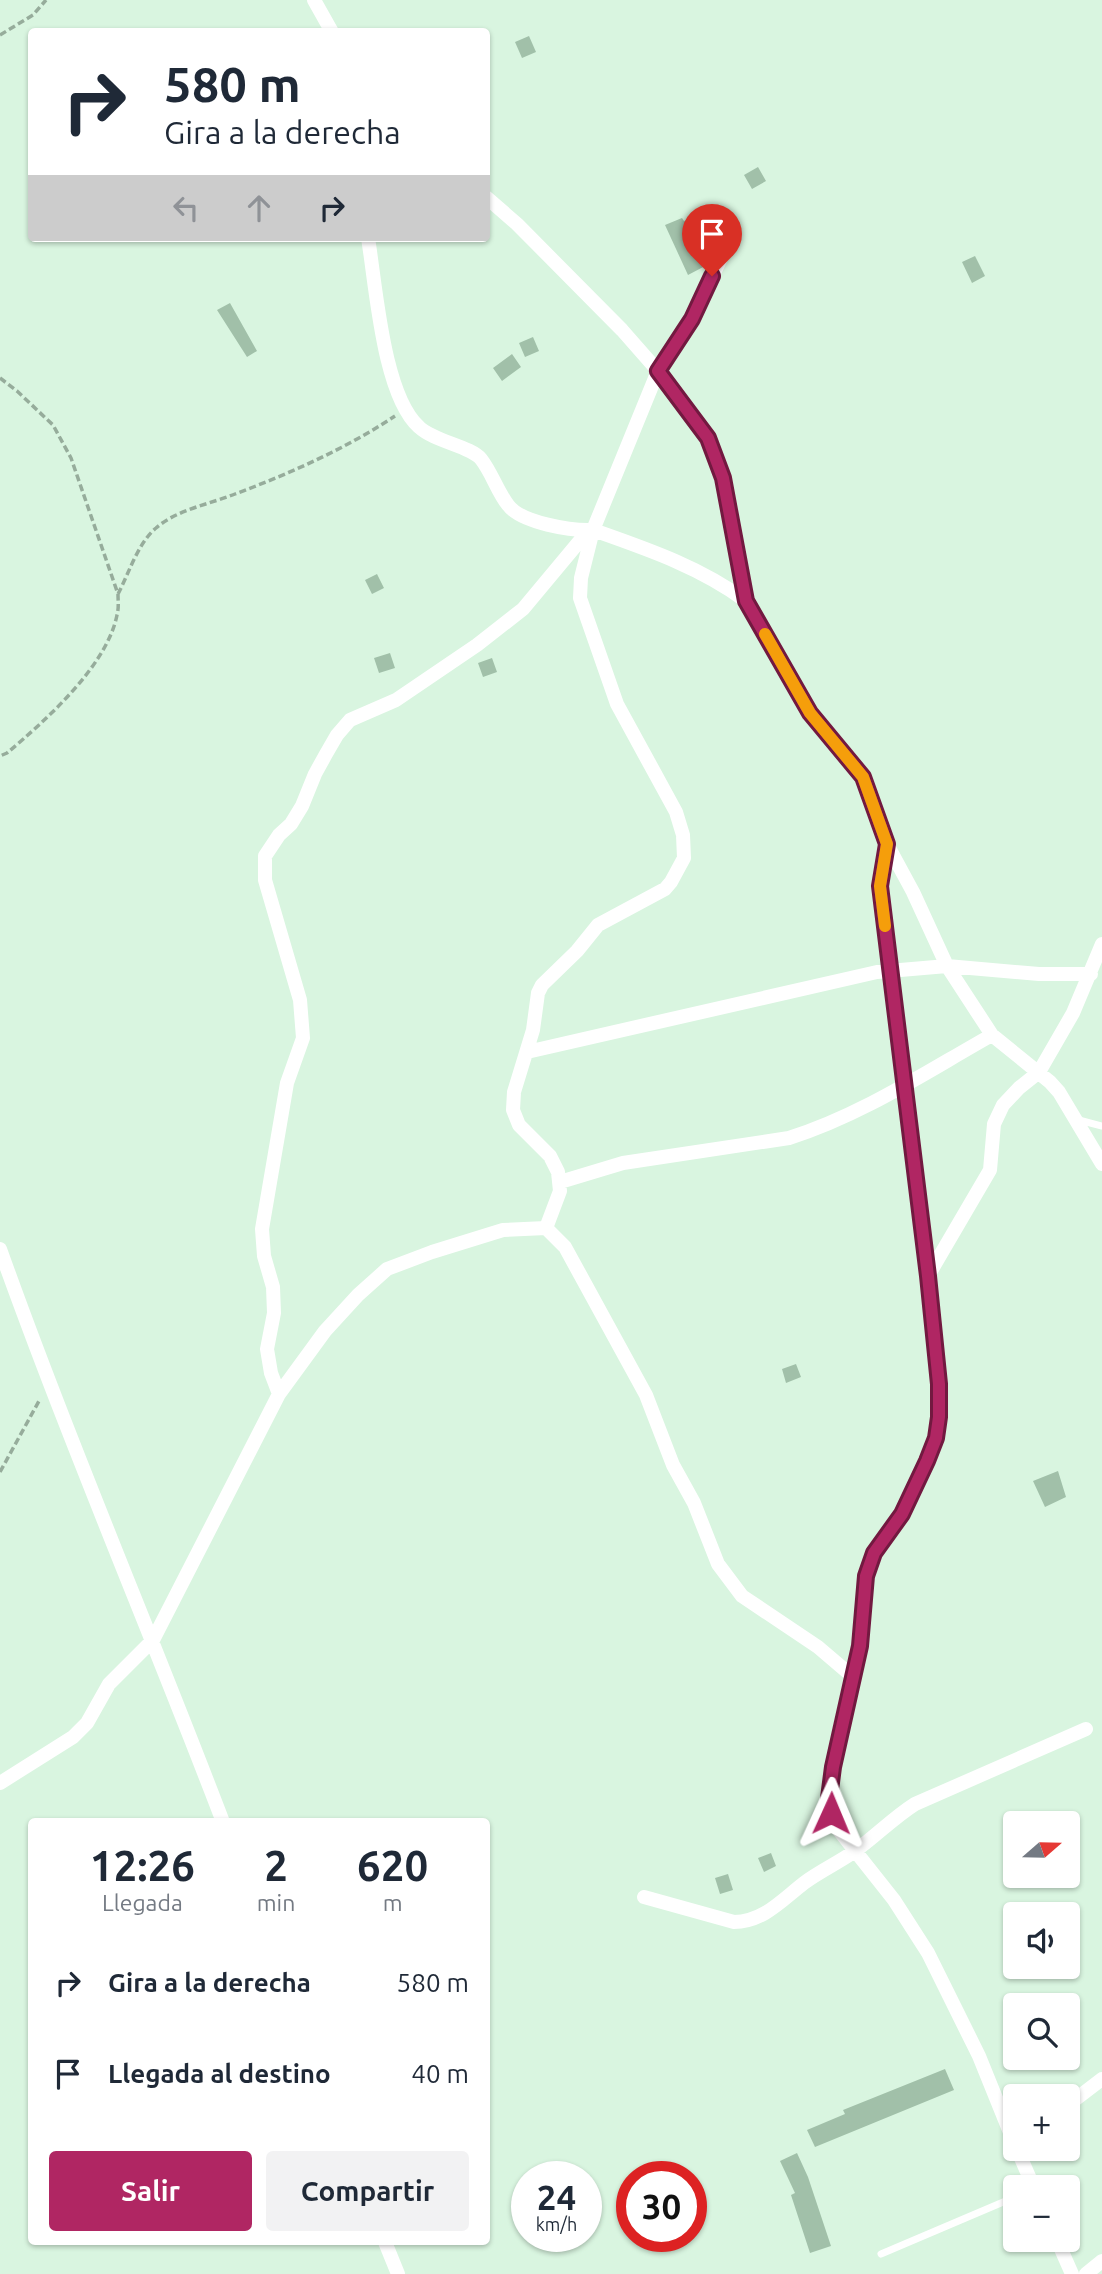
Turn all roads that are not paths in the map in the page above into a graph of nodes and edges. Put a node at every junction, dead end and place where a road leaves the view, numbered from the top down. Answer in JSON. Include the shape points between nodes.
{"nodes":[{"id":1,"x":314,"y":0,"type":"edge"},
{"id":2,"x":330,"y":28,"type":"edge"},
{"id":3,"x":490,"y":200,"type":"edge"},
{"id":4,"x":733,"y":233,"type":"dead end"},
{"id":5,"x":369,"y":242,"type":"edge"},
{"id":6,"x":658,"y":371,"type":"junction"},
{"id":7,"x":591,"y":531,"type":"junction"},
{"id":8,"x":746,"y":601,"type":"junction"},
{"id":9,"x":887,"y":844,"type":"junction"},
{"id":10,"x":1102,"y":944,"type":"edge"},
{"id":11,"x":947,"y":966,"type":"junction"},
{"id":12,"x":890,"y":970,"type":"junction"},
{"id":13,"x":1091,"y":974,"type":"junction"},
{"id":14,"x":992,"y":1035,"type":"junction"},
{"id":15,"x":527,"y":1052,"type":"junction"},
{"id":16,"x":1038,"y":1072,"type":"junction"},
{"id":17,"x":904,"y":1087,"type":"junction"},
{"id":18,"x":1074,"y":1118,"type":"junction"},
{"id":19,"x":1102,"y":1126,"type":"edge"},
{"id":20,"x":1102,"y":1164,"type":"edge"},
{"id":21,"x":559,"y":1182,"type":"junction"},
{"id":22,"x":546,"y":1228,"type":"junction"},
{"id":23,"x":0,"y":1249,"type":"edge"},
{"id":24,"x":928,"y":1276,"type":"junction"},
{"id":25,"x":279,"y":1394,"type":"junction"},
{"id":26,"x":153,"y":1640,"type":"junction"},
{"id":27,"x":852,"y":1676,"type":"junction"},
{"id":28,"x":1086,"y":1729,"type":"dead end"},
{"id":29,"x":0,"y":1783,"type":"edge"},
{"id":30,"x":221,"y":1818,"type":"edge"},
{"id":31,"x":855,"y":1851,"type":"junction"},
{"id":32,"x":644,"y":1897,"type":"dead end"},
{"id":33,"x":1102,"y":2080,"type":"edge"},
{"id":34,"x":1080,"y":2096,"type":"edge"},
{"id":35,"x":1003,"y":2115,"type":"edge"},
{"id":36,"x":1003,"y":2202,"type":"edge"},
{"id":37,"x":386,"y":2245,"type":"edge"},
{"id":38,"x":1062,"y":2252,"type":"edge"},
{"id":39,"x":881,"y":2254,"type":"dead end"},
{"id":40,"x":1102,"y":2261,"type":"edge"},
{"id":41,"x":398,"y":2274,"type":"edge"},
{"id":42,"x":1072,"y":2274,"type":"edge"},
{"id":43,"x":1086,"y":2274,"type":"edge"}],
"edges":[{"from":1,"to":2,"type":"street"},
{"from":3,"to":6,"type":"street"},
{"from":4,"to":6,"type":"street","via":[[692,319]]},
{"from":5,"to":7,"type":"street","via":[[389,369],[404,409],[419,428],[480,457],[517,514]]},
{"from":6,"to":7,"type":"street"},
{"from":6,"to":8,"type":"street","via":[[708,438],[723,478]]},
{"from":7,"to":8,"type":"street","via":[[672,558],[724,584]]},
{"from":7,"to":15,"type":"street","via":[[580,597],[617,704],[676,812],[684,858],[665,889],[598,925],[542,985]]},
{"from":7,"to":25,"type":"street","via":[[523,608],[477,645],[396,699],[350,720],[326,754],[291,824],[265,856],[265,880],[300,1000],[303,1038],[287,1083],[262,1229],[273,1287],[267,1349]]},
{"from":8,"to":9,"type":"street","via":[[810,713],[863,777]]},
{"from":9,"to":11,"type":"street"},
{"from":9,"to":12,"type":"street","via":[[880,886]]},
{"from":10,"to":13,"type":"street"},
{"from":11,"to":12,"type":"street"},
{"from":11,"to":13,"type":"street"},
{"from":11,"to":14,"type":"street"},
{"from":12,"to":15,"type":"street"},
{"from":12,"to":17,"type":"street"},
{"from":13,"to":16,"type":"street"},
{"from":14,"to":16,"type":"street"},
{"from":14,"to":17,"type":"street"},
{"from":15,"to":21,"type":"street","via":[[518,1073],[513,1110],[519,1125],[550,1156]]},
{"from":16,"to":18,"type":"street","via":[[1059,1092]]},
{"from":16,"to":24,"type":"street","via":[[1003,1105],[994,1124],[990,1170]]},
{"from":17,"to":21,"type":"street","via":[[789,1138],[623,1163]]},
{"from":17,"to":24,"type":"street"},
{"from":18,"to":19,"type":"lane"},
{"from":18,"to":20,"type":"street"},
{"from":21,"to":22,"type":"street"},
{"from":22,"to":25,"type":"street","via":[[503,1230],[387,1269],[325,1331]]},
{"from":22,"to":27,"type":"street","via":[[565,1247],[646,1395],[718,1564],[742,1596]]},
{"from":23,"to":26,"type":"street","via":[[48,1383]]},
{"from":24,"to":27,"type":"street","via":[[939,1384],[936,1438],[902,1514],[870,1563]]},
{"from":25,"to":26,"type":"street"},
{"from":26,"to":29,"type":"street","via":[[108,1684],[87,1723],[73,1737]]},
{"from":26,"to":30,"type":"street"},
{"from":27,"to":31,"type":"street","via":[[829,1798],[837,1828]]},
{"from":28,"to":31,"type":"street","via":[[915,1804]]},
{"from":31,"to":32,"type":"street","via":[[748,1922]]},
{"from":31,"to":35,"type":"street","via":[[928,1953]]},
{"from":33,"to":34,"type":"street"},
{"from":36,"to":39,"type":"lane"},
{"from":37,"to":41,"type":"street"},
{"from":38,"to":42,"type":"street"},
{"from":40,"to":43,"type":"street"}]}
